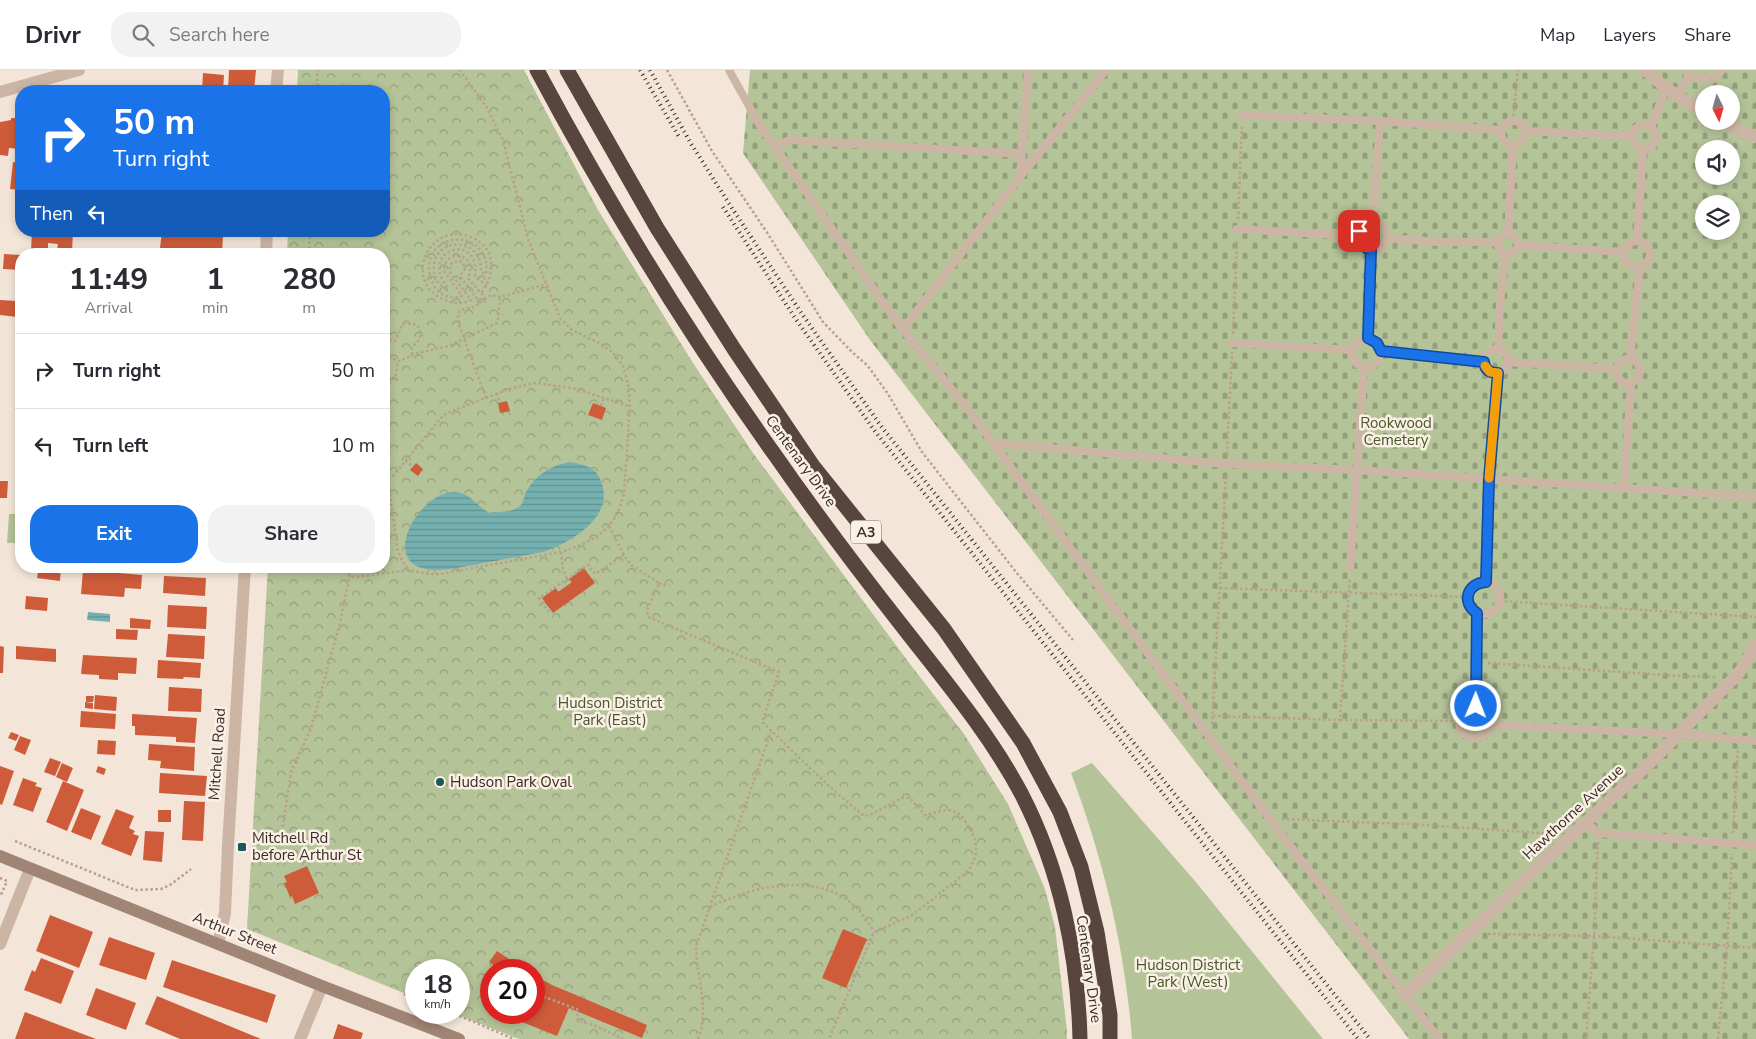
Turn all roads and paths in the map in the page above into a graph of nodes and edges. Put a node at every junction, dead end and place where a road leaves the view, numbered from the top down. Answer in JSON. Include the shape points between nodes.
{"nodes":[{"id":1,"x":79,"y":70,"type":"edge"},
{"id":2,"x":278,"y":70,"type":"edge"},
{"id":3,"x":318,"y":70,"type":"edge"},
{"id":4,"x":460,"y":70,"type":"edge"},
{"id":5,"x":537,"y":70,"type":"edge"},
{"id":6,"x":567,"y":70,"type":"edge"},
{"id":7,"x":667,"y":70,"type":"edge"},
{"id":8,"x":729,"y":70,"type":"edge"},
{"id":9,"x":1028,"y":70,"type":"edge"},
{"id":10,"x":1106,"y":70,"type":"edge"},
{"id":11,"x":1518,"y":70,"type":"edge"},
{"id":12,"x":1645,"y":70,"type":"edge"},
{"id":13,"x":1722,"y":70,"type":"edge"},
{"id":14,"x":1687,"y":73,"type":"edge"},
{"id":15,"x":25,"y":85,"type":"edge"},
{"id":16,"x":277,"y":85,"type":"edge"},
{"id":17,"x":317,"y":85,"type":"edge"},
{"id":18,"x":15,"y":88,"type":"edge"},
{"id":19,"x":0,"y":92,"type":"edge"},
{"id":20,"x":1672,"y":92,"type":"junction"},
{"id":21,"x":1695,"y":106,"type":"edge"},
{"id":22,"x":1242,"y":115,"type":"joint"},
{"id":23,"x":1380,"y":121,"type":"junction"},
{"id":24,"x":1513,"y":121,"type":"junction"},
{"id":25,"x":1651,"y":127,"type":"junction"},
{"id":26,"x":1501,"y":130,"type":"junction"},
{"id":27,"x":1525,"y":130,"type":"junction"},
{"id":28,"x":1736,"y":130,"type":"edge"},
{"id":29,"x":1632,"y":136,"type":"junction"},
{"id":30,"x":1756,"y":137,"type":"edge"},
{"id":31,"x":775,"y":146,"type":"junction"},
{"id":32,"x":1513,"y":146,"type":"junction"},
{"id":33,"x":1643,"y":150,"type":"junction"},
{"id":34,"x":1022,"y":154,"type":"junction"},
{"id":35,"x":1020,"y":177,"type":"junction"},
{"id":36,"x":1374,"y":222,"type":"junction"},
{"id":37,"x":1237,"y":228,"type":"junction"},
{"id":38,"x":1508,"y":234,"type":"junction"},
{"id":39,"x":1359,"y":236,"type":"junction"},
{"id":40,"x":473,"y":238,"type":"junction"},
{"id":41,"x":1387,"y":238,"type":"junction"},
{"id":42,"x":1637,"y":241,"type":"junction"},
{"id":43,"x":471,"y":242,"type":"junction"},
{"id":44,"x":1498,"y":242,"type":"junction"},
{"id":45,"x":1518,"y":245,"type":"junction"},
{"id":46,"x":428,"y":250,"type":"junction"},
{"id":47,"x":1371,"y":250,"type":"junction"},
{"id":48,"x":1624,"y":252,"type":"junction"},
{"id":49,"x":433,"y":253,"type":"junction"},
{"id":50,"x":1505,"y":254,"type":"junction"},
{"id":51,"x":1640,"y":267,"type":"junction"},
{"id":52,"x":547,"y":284,"type":"junction"},
{"id":53,"x":487,"y":286,"type":"junction"},
{"id":54,"x":481,"y":293,"type":"junction"},
{"id":55,"x":443,"y":295,"type":"junction"},
{"id":56,"x":500,"y":297,"type":"junction"},
{"id":57,"x":441,"y":299,"type":"junction"},
{"id":58,"x":486,"y":299,"type":"junction"},
{"id":59,"x":480,"y":303,"type":"junction"},
{"id":60,"x":903,"y":329,"type":"junction"},
{"id":61,"x":465,"y":338,"type":"junction"},
{"id":62,"x":1368,"y":338,"type":"junction"},
{"id":63,"x":390,"y":340,"type":"edge"},
{"id":64,"x":1232,"y":344,"type":"junction"},
{"id":65,"x":1498,"y":349,"type":"junction"},
{"id":66,"x":1352,"y":350,"type":"junction"},
{"id":67,"x":1381,"y":351,"type":"junction"},
{"id":68,"x":412,"y":356,"type":"junction"},
{"id":69,"x":390,"y":358,"type":"edge"},
{"id":70,"x":1630,"y":359,"type":"junction"},
{"id":71,"x":398,"y":362,"type":"junction"},
{"id":72,"x":1484,"y":362,"type":"junction"},
{"id":73,"x":1508,"y":362,"type":"junction"},
{"id":74,"x":1364,"y":367,"type":"junction"},
{"id":75,"x":1616,"y":369,"type":"junction"},
{"id":76,"x":1498,"y":373,"type":"junction"},
{"id":77,"x":390,"y":382,"type":"edge"},
{"id":78,"x":1631,"y":383,"type":"junction"},
{"id":79,"x":498,"y":394,"type":"junction"},
{"id":80,"x":486,"y":398,"type":"junction"},
{"id":81,"x":604,"y":398,"type":"junction"},
{"id":82,"x":500,"y":403,"type":"dead end"},
{"id":83,"x":601,"y":406,"type":"dead end"},
{"id":84,"x":630,"y":406,"type":"junction"},
{"id":85,"x":993,"y":444,"type":"junction"},
{"id":86,"x":406,"y":461,"type":"junction"},
{"id":87,"x":1227,"y":464,"type":"junction"},
{"id":88,"x":413,"y":466,"type":"dead end"},
{"id":89,"x":1356,"y":470,"type":"junction"},
{"id":90,"x":390,"y":478,"type":"edge"},
{"id":91,"x":1489,"y":479,"type":"junction"},
{"id":92,"x":1624,"y":488,"type":"junction"},
{"id":93,"x":390,"y":494,"type":"edge"},
{"id":94,"x":1756,"y":496,"type":"edge"},
{"id":95,"x":609,"y":526,"type":"junction"},
{"id":96,"x":561,"y":552,"type":"junction"},
{"id":97,"x":624,"y":555,"type":"junction"},
{"id":98,"x":1350,"y":568,"type":"joint"},
{"id":99,"x":409,"y":570,"type":"junction"},
{"id":100,"x":245,"y":573,"type":"edge"},
{"id":101,"x":388,"y":573,"type":"edge"},
{"id":102,"x":390,"y":573,"type":"edge"},
{"id":103,"x":350,"y":575,"type":"joint"},
{"id":104,"x":567,"y":578,"type":"junction"},
{"id":105,"x":1486,"y":582,"type":"junction"},
{"id":106,"x":659,"y":583,"type":"junction"},
{"id":107,"x":669,"y":585,"type":"dead end"},
{"id":108,"x":1220,"y":588,"type":"junction"},
{"id":109,"x":1350,"y":593,"type":"junction"},
{"id":110,"x":1467,"y":597,"type":"junction"},
{"id":111,"x":1500,"y":602,"type":"junction"},
{"id":112,"x":549,"y":612,"type":"dead end"},
{"id":113,"x":1477,"y":613,"type":"junction"},
{"id":114,"x":1756,"y":617,"type":"edge"},
{"id":115,"x":1073,"y":640,"type":"dead end"},
{"id":116,"x":1756,"y":645,"type":"edge"},
{"id":117,"x":1478,"y":662,"type":"junction"},
{"id":118,"x":1736,"y":677,"type":"junction"},
{"id":119,"x":1476,"y":706,"type":"junction"},
{"id":120,"x":1212,"y":716,"type":"junction"},
{"id":121,"x":1340,"y":720,"type":"junction"},
{"id":122,"x":1459,"y":720,"type":"junction"},
{"id":123,"x":1491,"y":725,"type":"junction"},
{"id":124,"x":771,"y":732,"type":"junction"},
{"id":125,"x":1678,"y":734,"type":"junction"},
{"id":126,"x":1211,"y":740,"type":"junction"},
{"id":127,"x":1756,"y":741,"type":"edge"},
{"id":128,"x":1269,"y":818,"type":"junction"},
{"id":129,"x":1586,"y":822,"type":"junction"},
{"id":130,"x":271,"y":831,"type":"dead end"},
{"id":131,"x":1598,"y":833,"type":"junction"},
{"id":132,"x":1572,"y":835,"type":"junction"},
{"id":133,"x":15,"y":841,"type":"dead end"},
{"id":134,"x":1756,"y":845,"type":"edge"},
{"id":135,"x":0,"y":856,"type":"edge"},
{"id":136,"x":30,"y":869,"type":"junction"},
{"id":137,"x":191,"y":869,"type":"dead end"},
{"id":138,"x":0,"y":878,"type":"edge"},
{"id":139,"x":0,"y":897,"type":"edge"},
{"id":140,"x":709,"y":908,"type":"junction"},
{"id":141,"x":874,"y":932,"type":"junction"},
{"id":142,"x":1469,"y":934,"type":"junction"},
{"id":143,"x":1594,"y":936,"type":"junction"},
{"id":144,"x":0,"y":944,"type":"edge"},
{"id":145,"x":218,"y":944,"type":"junction"},
{"id":146,"x":1727,"y":947,"type":"junction"},
{"id":147,"x":1756,"y":948,"type":"edge"},
{"id":148,"x":322,"y":986,"type":"junction"},
{"id":149,"x":1405,"y":996,"type":"junction"},
{"id":150,"x":545,"y":997,"type":"edge"},
{"id":151,"x":470,"y":1020,"type":"edge"},
{"id":152,"x":300,"y":1039,"type":"edge"},
{"id":153,"x":459,"y":1039,"type":"edge"},
{"id":154,"x":514,"y":1039,"type":"edge"},
{"id":155,"x":623,"y":1039,"type":"edge"},
{"id":156,"x":698,"y":1039,"type":"edge"},
{"id":157,"x":829,"y":1039,"type":"edge"},
{"id":158,"x":1080,"y":1039,"type":"edge"},
{"id":159,"x":1110,"y":1039,"type":"edge"},
{"id":160,"x":1439,"y":1039,"type":"edge"},
{"id":161,"x":1586,"y":1039,"type":"edge"},
{"id":162,"x":1718,"y":1039,"type":"edge"}],
"edges":[{"from":1,"to":15,"type":"street"},
{"from":2,"to":16,"type":"street"},
{"from":3,"to":17,"type":"path"},
{"from":4,"to":52,"type":"path","via":[[487,108],[502,140],[528,239]]},
{"from":5,"to":158,"type":"highway","name":"Centenary Drive","number":"A3","via":[[660,284],[729,389],[802,494],[966,708],[1022,794],[1058,887],[1070,938]]},
{"from":6,"to":159,"type":"highway","name":"Centenary Drive","number":"A3","via":[[657,228],[813,466],[944,629],[1023,743],[1060,812],[1081,867],[1097,932],[1110,1015]]},
{"from":7,"to":115,"type":"path","via":[[712,151],[823,322],[868,366],[922,452]]},
{"from":8,"to":31,"type":"lane"},
{"from":9,"to":34,"type":"lane"},
{"from":10,"to":35,"type":"lane"},
{"from":11,"to":24,"type":"path"},
{"from":12,"to":20,"type":"street"},
{"from":13,"to":14,"type":"lane","via":[[1716,77]]},
{"from":14,"to":20,"type":"lane"},
{"from":18,"to":19,"type":"street"},
{"from":20,"to":21,"type":"street"},
{"from":20,"to":25,"type":"lane"},
{"from":22,"to":23,"type":"lane"},
{"from":22,"to":37,"type":"path"},
{"from":23,"to":26,"type":"lane"},
{"from":23,"to":36,"type":"lane"},
{"from":24,"to":26,"type":"lane","via":[[1506,123]]},
{"from":24,"to":27,"type":"lane"},
{"from":25,"to":29,"type":"lane","via":[[1639,126]]},
{"from":25,"to":33,"type":"lane","via":[[1656,133],[1656,141],[1651,148]]},
{"from":26,"to":32,"type":"lane","via":[[1502,139]]},
{"from":27,"to":29,"type":"lane"},
{"from":27,"to":32,"type":"lane","via":[[1524,139]]},
{"from":28,"to":30,"type":"street"},
{"from":29,"to":33,"type":"lane","via":[[1634,144]]},
{"from":31,"to":34,"type":"lane","via":[[790,140]]},
{"from":31,"to":60,"type":"lane"},
{"from":32,"to":38,"type":"lane"},
{"from":33,"to":42,"type":"lane"},
{"from":34,"to":35,"type":"lane"},
{"from":35,"to":60,"type":"lane"},
{"from":36,"to":39,"type":"lane","via":[[1362,226]]},
{"from":36,"to":41,"type":"lane","via":[[1385,228]]},
{"from":37,"to":39,"type":"lane"},
{"from":37,"to":64,"type":"path"},
{"from":38,"to":44,"type":"lane"},
{"from":38,"to":45,"type":"lane","via":[[1516,239]]},
{"from":39,"to":47,"type":"lane","via":[[1363,246]]},
{"from":40,"to":43,"type":"path"},
{"from":40,"to":46,"type":"path","via":[[451,234],[437,240]]},
{"from":40,"to":53,"type":"path","via":[[490,256],[492,271]]},
{"from":41,"to":44,"type":"lane"},
{"from":41,"to":47,"type":"lane","via":[[1383,246]]},
{"from":42,"to":48,"type":"lane","via":[[1628,245]]},
{"from":42,"to":51,"type":"lane","via":[[1645,244],[1650,254],[1647,263]]},
{"from":43,"to":49,"type":"path","via":[[451,240]]},
{"from":43,"to":53,"type":"path","via":[[486,259],[486,274],[481,272],[475,252],[458,244],[438,254],[434,276],[448,288],[440,276],[440,262],[450,251],[462,250],[471,255],[476,265],[475,276]]},
{"from":44,"to":50,"type":"lane"},
{"from":45,"to":48,"type":"lane"},
{"from":45,"to":50,"type":"lane","via":[[1512,253]]},
{"from":46,"to":49,"type":"path"},
{"from":46,"to":57,"type":"path","via":[[423,276],[429,289]]},
{"from":47,"to":62,"type":"lane"},
{"from":48,"to":51,"type":"lane","via":[[1628,263]]},
{"from":49,"to":55,"type":"path","via":[[428,266],[430,278]]},
{"from":50,"to":65,"type":"lane"},
{"from":51,"to":70,"type":"lane"},
{"from":52,"to":56,"type":"path"},
{"from":52,"to":84,"type":"path","via":[[560,318],[566,325],[603,345],[620,360],[628,384]]},
{"from":53,"to":54,"type":"path"},
{"from":54,"to":55,"type":"path","via":[[468,278],[469,261],[457,255],[448,259],[444,271],[462,296]]},
{"from":54,"to":58,"type":"path"},
{"from":55,"to":57,"type":"path"},
{"from":56,"to":58,"type":"path","via":[[491,295]]},
{"from":56,"to":61,"type":"path","via":[[497,323]]},
{"from":57,"to":59,"type":"path","via":[[457,303],[471,300],[450,272],[450,264],[457,260],[465,266],[460,276]]},
{"from":58,"to":59,"type":"path"},
{"from":59,"to":61,"type":"path","via":[[458,314]]},
{"from":60,"to":85,"type":"lane"},
{"from":61,"to":68,"type":"path","via":[[450,346]]},
{"from":61,"to":80,"type":"path"},
{"from":62,"to":66,"type":"lane","via":[[1360,340]]},
{"from":62,"to":67,"type":"lane","via":[[1377,343]]},
{"from":63,"to":68,"type":"path","via":[[395,341],[405,323],[416,325],[421,335],[412,347]]},
{"from":64,"to":66,"type":"lane"},
{"from":64,"to":87,"type":"path"},
{"from":65,"to":72,"type":"lane","via":[[1488,351]]},
{"from":65,"to":73,"type":"lane","via":[[1507,355]]},
{"from":66,"to":74,"type":"lane","via":[[1353,358]]},
{"from":67,"to":72,"type":"lane"},
{"from":67,"to":74,"type":"lane","via":[[1377,362]]},
{"from":68,"to":71,"type":"path"},
{"from":69,"to":71,"type":"path"},
{"from":70,"to":75,"type":"lane","via":[[1622,360]]},
{"from":70,"to":78,"type":"lane","via":[[1641,371],[1637,380]]},
{"from":71,"to":77,"type":"path","via":[[398,372]]},
{"from":72,"to":76,"type":"lane","via":[[1486,369]]},
{"from":73,"to":75,"type":"lane"},
{"from":73,"to":76,"type":"lane","via":[[1504,371]]},
{"from":74,"to":89,"type":"lane"},
{"from":75,"to":78,"type":"lane","via":[[1619,379]]},
{"from":76,"to":91,"type":"lane"},
{"from":78,"to":92,"type":"lane"},
{"from":79,"to":80,"type":"path"},
{"from":79,"to":81,"type":"path","via":[[534,383],[576,389]]},
{"from":79,"to":82,"type":"path"},
{"from":80,"to":86,"type":"path","via":[[447,413]]},
{"from":81,"to":83,"type":"path"},
{"from":81,"to":84,"type":"path"},
{"from":84,"to":95,"type":"path","via":[[624,493],[618,514]]},
{"from":85,"to":87,"type":"lane"},
{"from":85,"to":126,"type":"lane"},
{"from":86,"to":88,"type":"path"},
{"from":86,"to":90,"type":"path"},
{"from":87,"to":89,"type":"lane"},
{"from":87,"to":108,"type":"path"},
{"from":89,"to":91,"type":"lane"},
{"from":89,"to":98,"type":"lane"},
{"from":91,"to":92,"type":"lane"},
{"from":91,"to":105,"type":"lane"},
{"from":92,"to":94,"type":"lane"},
{"from":93,"to":99,"type":"path","via":[[398,552]]},
{"from":95,"to":96,"type":"path","via":[[580,546]]},
{"from":95,"to":97,"type":"path"},
{"from":96,"to":99,"type":"path","via":[[440,574]]},
{"from":96,"to":104,"type":"path"},
{"from":97,"to":104,"type":"path","via":[[595,574],[588,565]]},
{"from":97,"to":106,"type":"path","via":[[631,565]]},
{"from":98,"to":109,"type":"path"},
{"from":99,"to":102,"type":"path"},
{"from":100,"to":145,"type":"street","name":"Mitchell Road","via":[[225,913]]},
{"from":101,"to":103,"type":"path","via":[[360,577]]},
{"from":103,"to":130,"type":"path","via":[[339,627],[310,728],[291,772],[282,831]]},
{"from":104,"to":112,"type":"path","via":[[539,598]]},
{"from":105,"to":110,"type":"lane","via":[[1473,586]]},
{"from":105,"to":111,"type":"lane","via":[[1497,588]]},
{"from":106,"to":107,"type":"path"},
{"from":106,"to":124,"type":"path","via":[[647,610],[648,617],[779,672],[762,722]]},
{"from":108,"to":109,"type":"path"},
{"from":108,"to":120,"type":"path"},
{"from":109,"to":110,"type":"path"},
{"from":109,"to":121,"type":"path"},
{"from":110,"to":113,"type":"lane","via":[[1469,606]]},
{"from":111,"to":113,"type":"lane","via":[[1493,612]]},
{"from":111,"to":114,"type":"path"},
{"from":113,"to":117,"type":"lane"},
{"from":116,"to":118,"type":"street","name":"Hawthorne Avenue"},
{"from":117,"to":118,"type":"path"},
{"from":117,"to":119,"type":"lane"},
{"from":118,"to":125,"type":"street","name":"Hawthorne Avenue"},
{"from":119,"to":122,"type":"lane","via":[[1467,707]]},
{"from":119,"to":123,"type":"lane","via":[[1489,714]]},
{"from":120,"to":121,"type":"path"},
{"from":120,"to":126,"type":"path"},
{"from":121,"to":122,"type":"path"},
{"from":122,"to":123,"type":"lane","via":[[1464,734],[1474,738],[1484,735]]},
{"from":123,"to":125,"type":"lane"},
{"from":124,"to":140,"type":"path"},
{"from":124,"to":141,"type":"path","via":[[862,815],[870,815],[902,798],[910,798],[925,815],[944,810],[956,812],[973,833],[977,853],[967,872],[910,916]]},
{"from":125,"to":127,"type":"lane"},
{"from":125,"to":129,"type":"street","name":"Hawthorne Avenue"},
{"from":126,"to":128,"type":"lane"},
{"from":128,"to":132,"type":"path"},
{"from":128,"to":149,"type":"lane"},
{"from":129,"to":131,"type":"lane"},
{"from":129,"to":132,"type":"street","name":"Hawthorne Avenue"},
{"from":131,"to":134,"type":"lane"},
{"from":131,"to":143,"type":"path"},
{"from":132,"to":142,"type":"street","name":"Hawthorne Avenue"},
{"from":133,"to":137,"type":"path","via":[[136,890],[170,885]]},
{"from":135,"to":136,"type":"main road","name":"Arthur Street"},
{"from":136,"to":144,"type":"street"},
{"from":136,"to":145,"type":"main road","name":"Arthur Street"},
{"from":138,"to":139,"type":"path","via":[[7,881]]},
{"from":140,"to":141,"type":"path","via":[[759,889],[812,886],[850,902]]},
{"from":140,"to":156,"type":"path","via":[[696,946],[702,1014],[702,1031]]},
{"from":141,"to":157,"type":"path"},
{"from":142,"to":143,"type":"path"},
{"from":142,"to":149,"type":"street","name":"Hawthorne Avenue"},
{"from":143,"to":146,"type":"path"},
{"from":143,"to":161,"type":"path"},
{"from":145,"to":148,"type":"main road","name":"Arthur Street"},
{"from":146,"to":147,"type":"path"},
{"from":146,"to":162,"type":"path"},
{"from":148,"to":152,"type":"street"},
{"from":148,"to":153,"type":"main road","name":"Arthur Street"},
{"from":149,"to":160,"type":"lane"},
{"from":150,"to":155,"type":"path","via":[[577,1009],[578,1021]]},
{"from":151,"to":154,"type":"path"}]}
